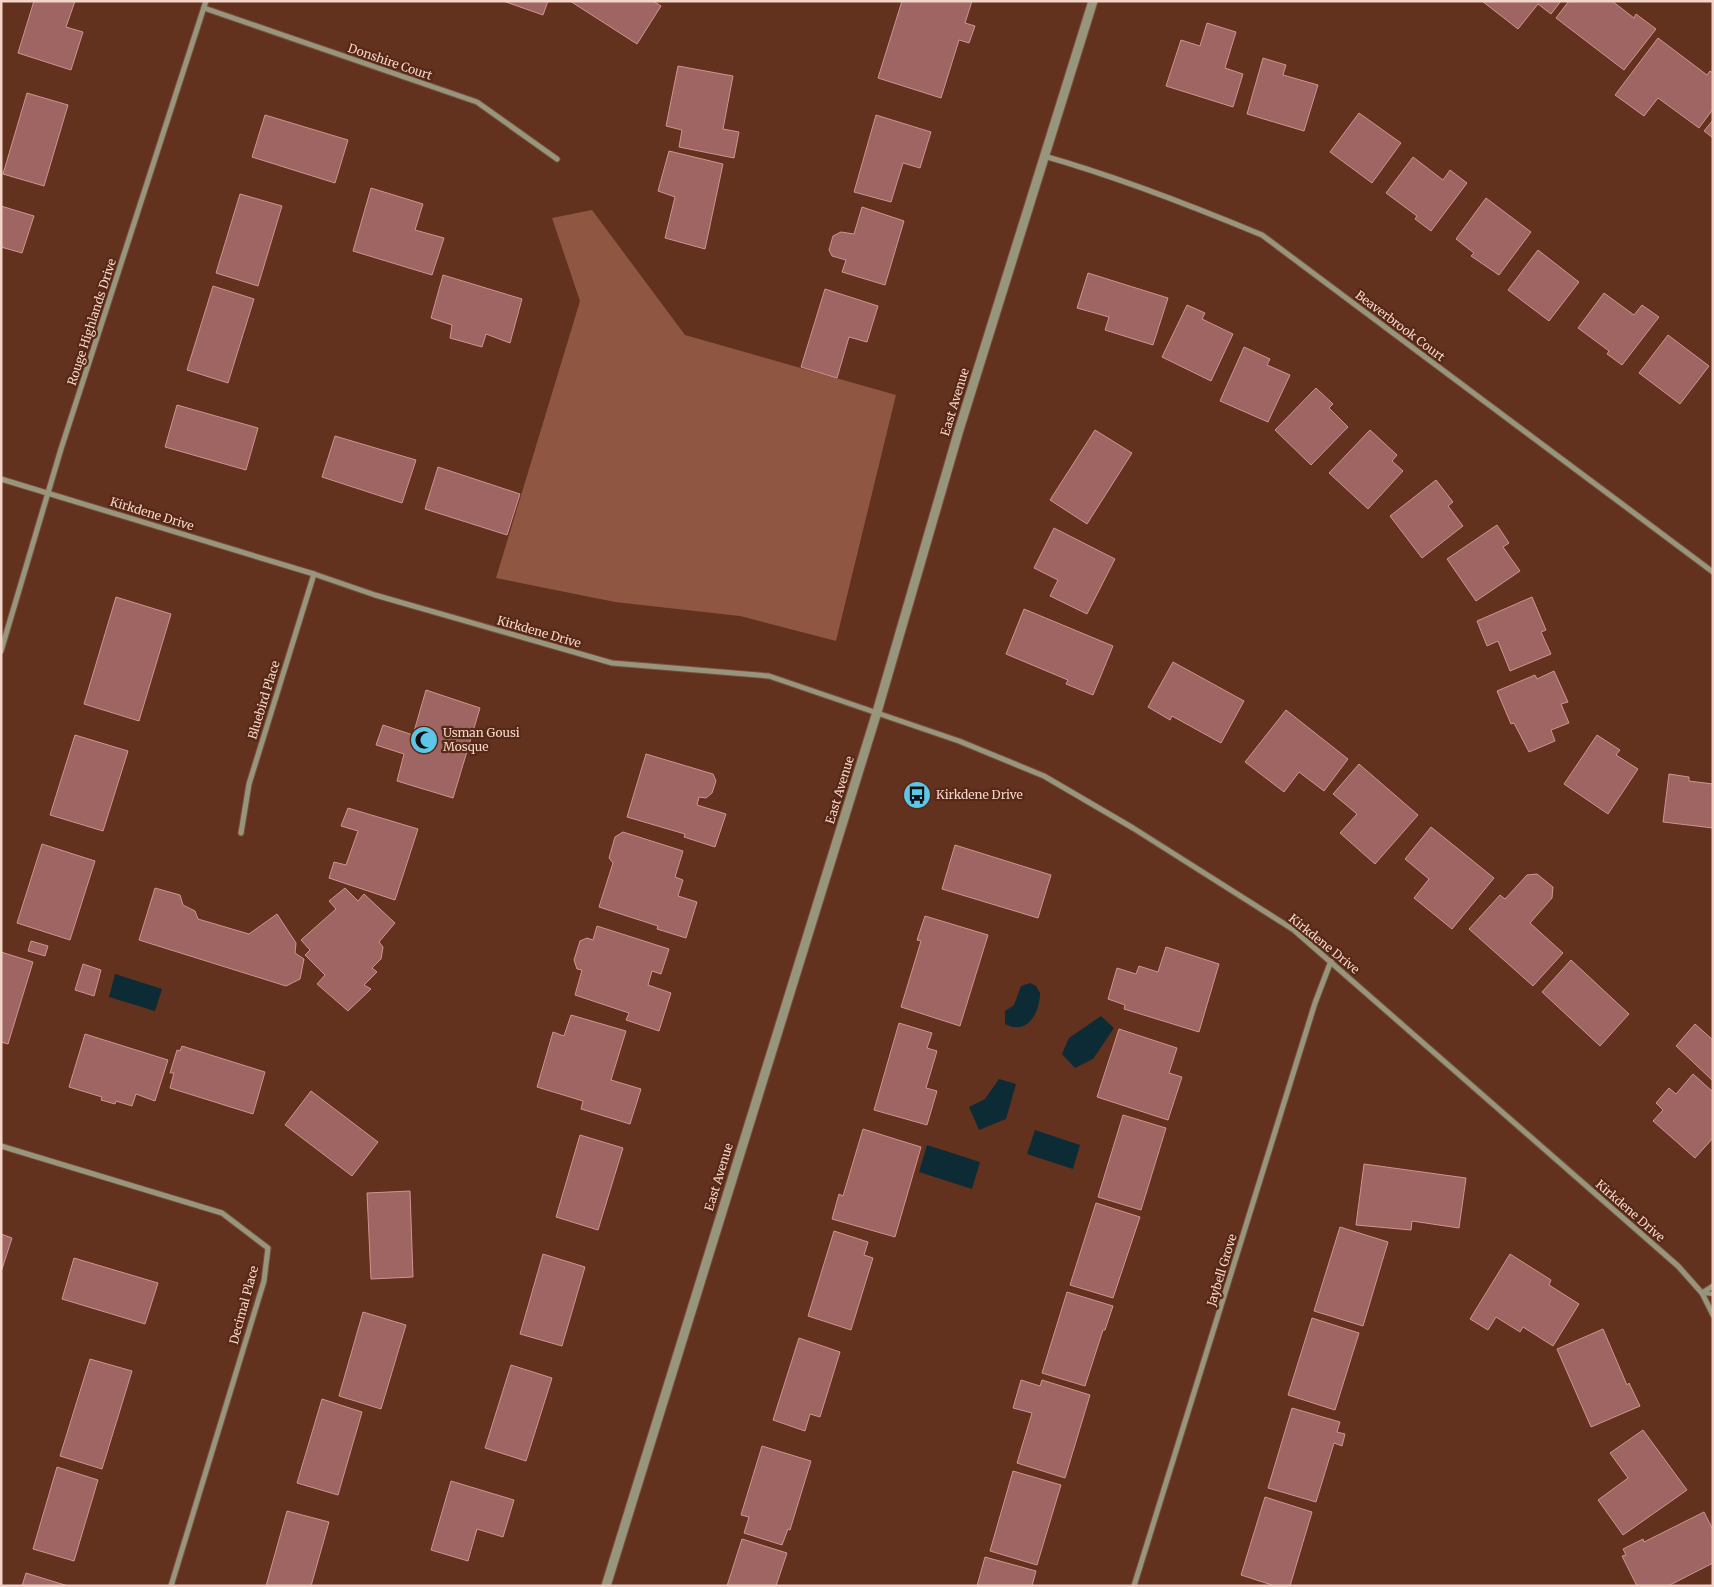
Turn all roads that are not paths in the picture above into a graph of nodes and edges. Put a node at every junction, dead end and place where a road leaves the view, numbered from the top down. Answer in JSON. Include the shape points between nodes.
{"nodes":[{"id":1,"x":206,"y":1,"type":"edge"},
{"id":2,"x":1093,"y":1,"type":"edge"},
{"id":3,"x":204,"y":8,"type":"junction"},
{"id":4,"x":1044,"y":156,"type":"junction"},
{"id":5,"x":557,"y":159,"type":"dead end"},
{"id":6,"x":1,"y":479,"type":"edge"},
{"id":7,"x":49,"y":494,"type":"junction"},
{"id":8,"x":1713,"y":572,"type":"edge"},
{"id":9,"x":314,"y":574,"type":"junction"},
{"id":10,"x":1,"y":651,"type":"edge"},
{"id":11,"x":877,"y":712,"type":"junction"},
{"id":12,"x":241,"y":833,"type":"dead end"},
{"id":13,"x":1331,"y":961,"type":"junction"},
{"id":14,"x":1,"y":1146,"type":"edge"},
{"id":15,"x":1713,"y":1286,"type":"edge"},
{"id":16,"x":1702,"y":1294,"type":"junction"},
{"id":17,"x":1713,"y":1294,"type":"edge"},
{"id":18,"x":1713,"y":1315,"type":"edge"},
{"id":19,"x":171,"y":1586,"type":"edge"},
{"id":20,"x":606,"y":1586,"type":"edge"},
{"id":21,"x":1134,"y":1586,"type":"edge"}],
"edges":[{"from":1,"to":3,"type":"street","name":"Rouge Highlands Drive"},
{"from":2,"to":4,"type":"street","name":"East Avenue"},
{"from":3,"to":5,"type":"street","name":"Donshire Court","via":[[477,102]]},
{"from":3,"to":7,"type":"street","name":"Rouge Highlands Drive"},
{"from":4,"to":8,"type":"street","name":"Beaverbrook Court","via":[[1179,200],[1262,235]]},
{"from":4,"to":11,"type":"street","name":"East Avenue","via":[[959,430]]},
{"from":6,"to":7,"type":"street","name":"Kirkdene Drive"},
{"from":7,"to":9,"type":"street","name":"Kirkdene Drive"},
{"from":7,"to":10,"type":"street","name":"Rouge Highlands Drive"},
{"from":9,"to":11,"type":"street","name":"Kirkdene Drive","via":[[375,595],[612,663],[768,676]]},
{"from":9,"to":12,"type":"street","name":"Bluebird Place","via":[[249,784]]},
{"from":11,"to":13,"type":"street","name":"Kirkdene Drive","via":[[1044,776],[1294,930]]},
{"from":11,"to":20,"type":"street","name":"East Avenue"},
{"from":13,"to":16,"type":"street","name":"Kirkdene Drive","via":[[1678,1266]]},
{"from":13,"to":21,"type":"street","name":"Jaybell Grove","via":[[1315,1003]]},
{"from":14,"to":19,"type":"street","name":"Decimal Place","via":[[222,1213],[268,1248],[264,1281]]},
{"from":15,"to":16,"type":"street"},
{"from":16,"to":17,"type":"lane"},
{"from":16,"to":18,"type":"street","name":"Kirkdene Drive"}]}
